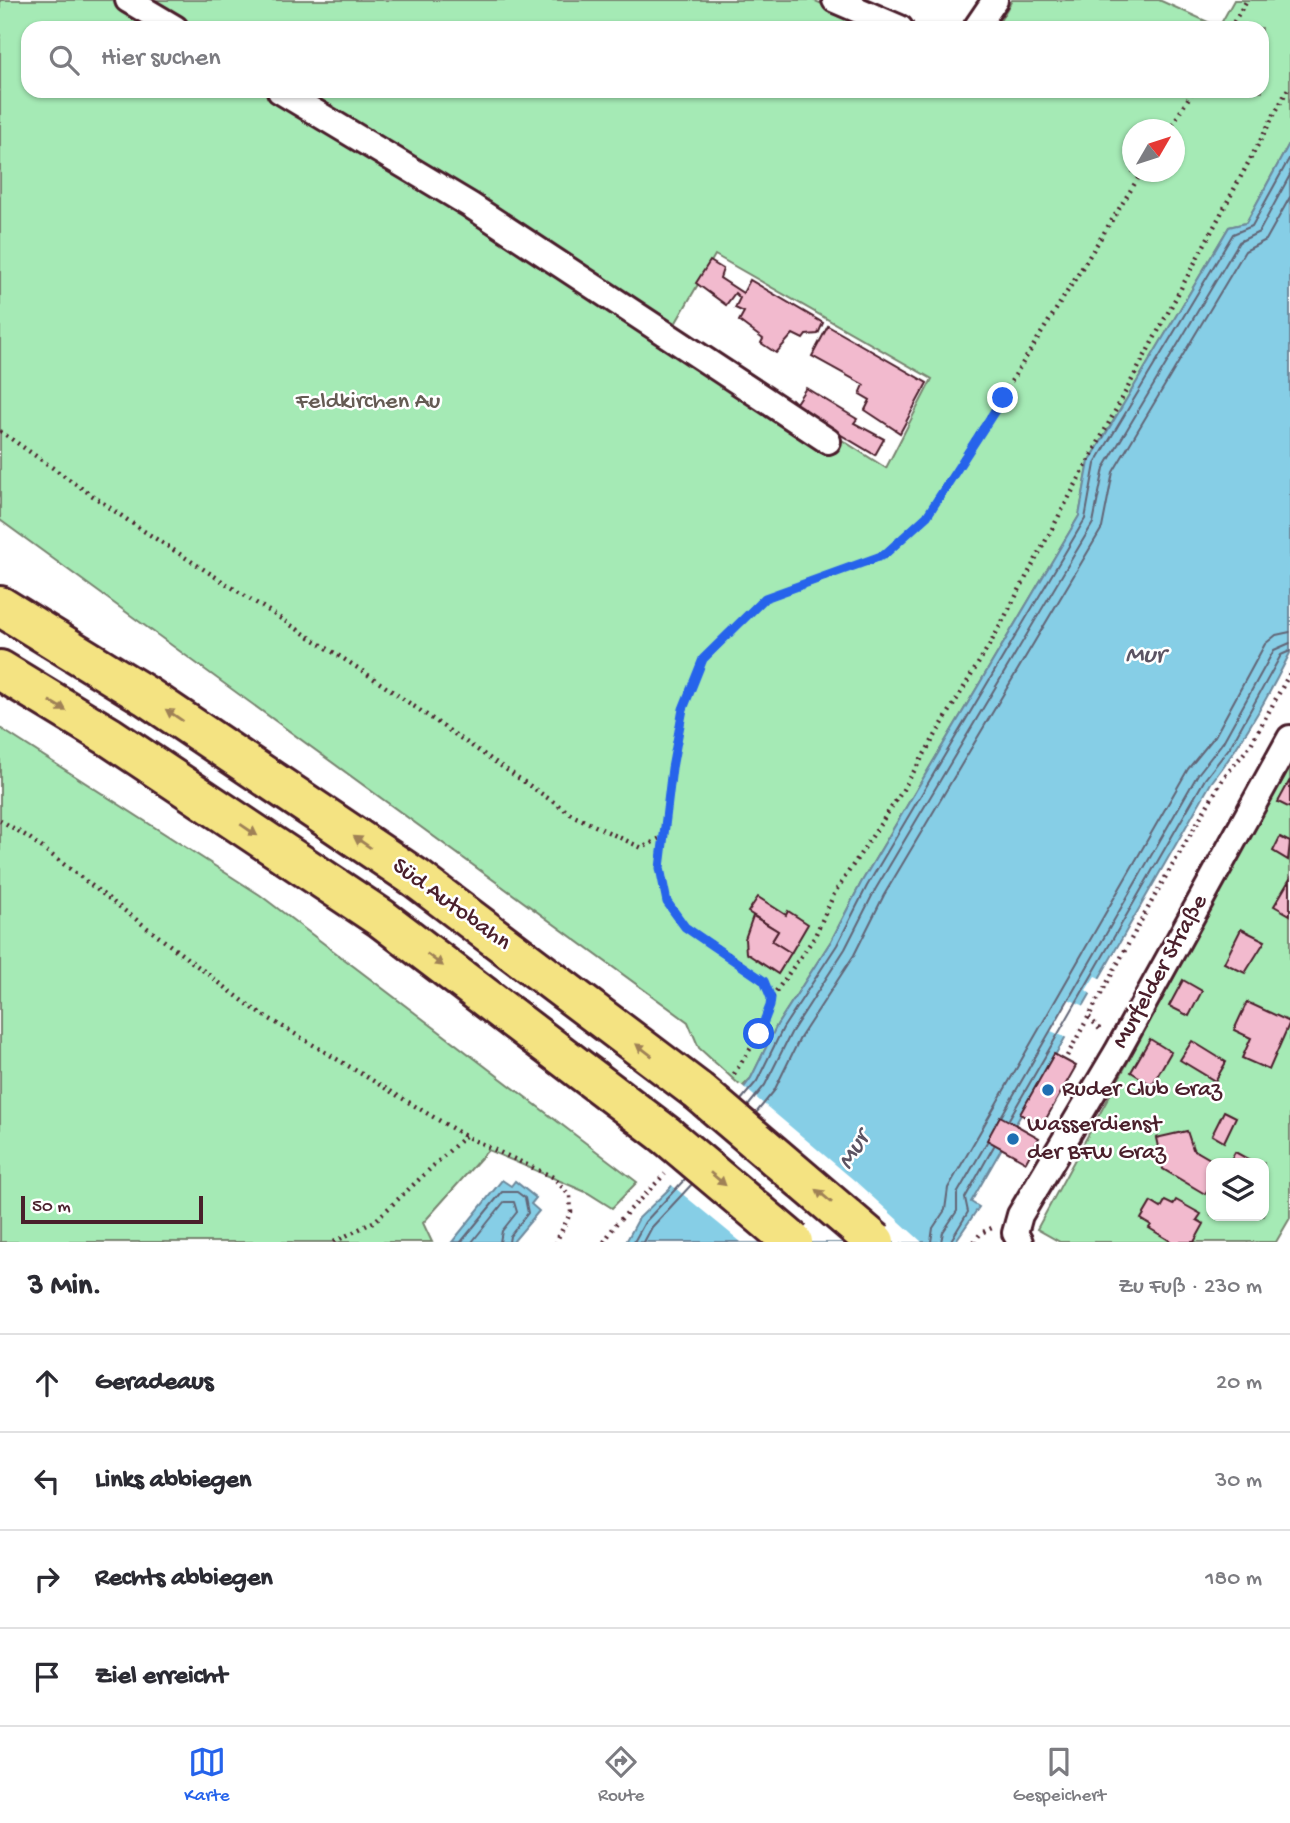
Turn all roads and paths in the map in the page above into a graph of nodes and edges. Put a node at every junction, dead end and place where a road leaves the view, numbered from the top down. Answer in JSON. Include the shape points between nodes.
{"nodes":[{"id":1,"x":128,"y":0,"type":"edge"},
{"id":2,"x":835,"y":0,"type":"edge"},
{"id":3,"x":995,"y":0,"type":"edge"},
{"id":4,"x":1247,"y":0,"type":"edge"},
{"id":5,"x":163,"y":21,"type":"edge"},
{"id":6,"x":884,"y":21,"type":"edge"},
{"id":7,"x":981,"y":21,"type":"edge"},
{"id":8,"x":1234,"y":21,"type":"edge"},
{"id":9,"x":1290,"y":85,"type":"edge"},
{"id":10,"x":292,"y":98,"type":"edge"},
{"id":11,"x":1189,"y":98,"type":"edge"},
{"id":12,"x":1176,"y":119,"type":"edge"},
{"id":13,"x":1136,"y":182,"type":"edge"},
{"id":14,"x":0,"y":430,"type":"edge"},
{"id":15,"x":828,"y":441,"type":"dead end"},
{"id":16,"x":0,"y":606,"type":"edge"},
{"id":17,"x":0,"y":670,"type":"edge"},
{"id":18,"x":1290,"y":673,"type":"edge"},
{"id":19,"x":1290,"y":738,"type":"edge"},
{"id":20,"x":0,"y":820,"type":"edge"},
{"id":21,"x":664,"y":836,"type":"junction"},
{"id":22,"x":771,"y":998,"type":"junction"},
{"id":23,"x":1068,"y":1056,"type":"dead end"},
{"id":24,"x":734,"y":1074,"type":"dead end"},
{"id":25,"x":465,"y":1136,"type":"junction"},
{"id":26,"x":665,"y":1174,"type":"dead end"},
{"id":27,"x":334,"y":1242,"type":"edge"},
{"id":28,"x":556,"y":1242,"type":"edge"},
{"id":29,"x":604,"y":1242,"type":"edge"},
{"id":30,"x":793,"y":1242,"type":"edge"},
{"id":31,"x":874,"y":1242,"type":"edge"},
{"id":32,"x":1020,"y":1242,"type":"edge"}],
"edges":[{"from":1,"to":5,"type":"street"},
{"from":2,"to":6,"type":"street"},
{"from":3,"to":7,"type":"street"},
{"from":4,"to":8,"type":"path"},
{"from":9,"to":22,"type":"path","via":[[994,637],[901,793],[835,892],[814,938]]},
{"from":10,"to":15,"type":"street","via":[[470,205]]},
{"from":11,"to":12,"type":"path"},
{"from":13,"to":21,"type":"path","via":[[927,516],[884,555],[765,598],[703,659],[683,709]]},
{"from":14,"to":21,"type":"path","via":[[136,526],[361,670],[575,816],[642,848]]},
{"from":31,"to":16,"type":"highway","name":"Süd Autobahn","one_way":true,"bridge":true,"via":[[698,1091],[416,878],[146,696]]},
{"from":17,"to":30,"type":"highway","one_way":true,"bridge":true,"via":[[110,737],[381,918],[666,1135]]},
{"from":18,"to":23,"type":"path","via":[[1250,746],[1224,777],[1158,890]]},
{"from":19,"to":32,"type":"street","name":"Murfelder Straße","via":[[1117,1052],[1020,1215],[1015,1233]]},
{"from":20,"to":25,"type":"path","via":[[255,1010]]},
{"from":21,"to":22,"type":"path","via":[[660,868],[667,902],[685,927],[764,981]]},
{"from":22,"to":24,"type":"path","via":[[759,1034]]},
{"from":25,"to":27,"type":"path","via":[[375,1221]]},
{"from":25,"to":28,"type":"path","via":[[537,1167],[563,1186],[570,1196],[571,1212]]},
{"from":26,"to":29,"type":"path"}]}
